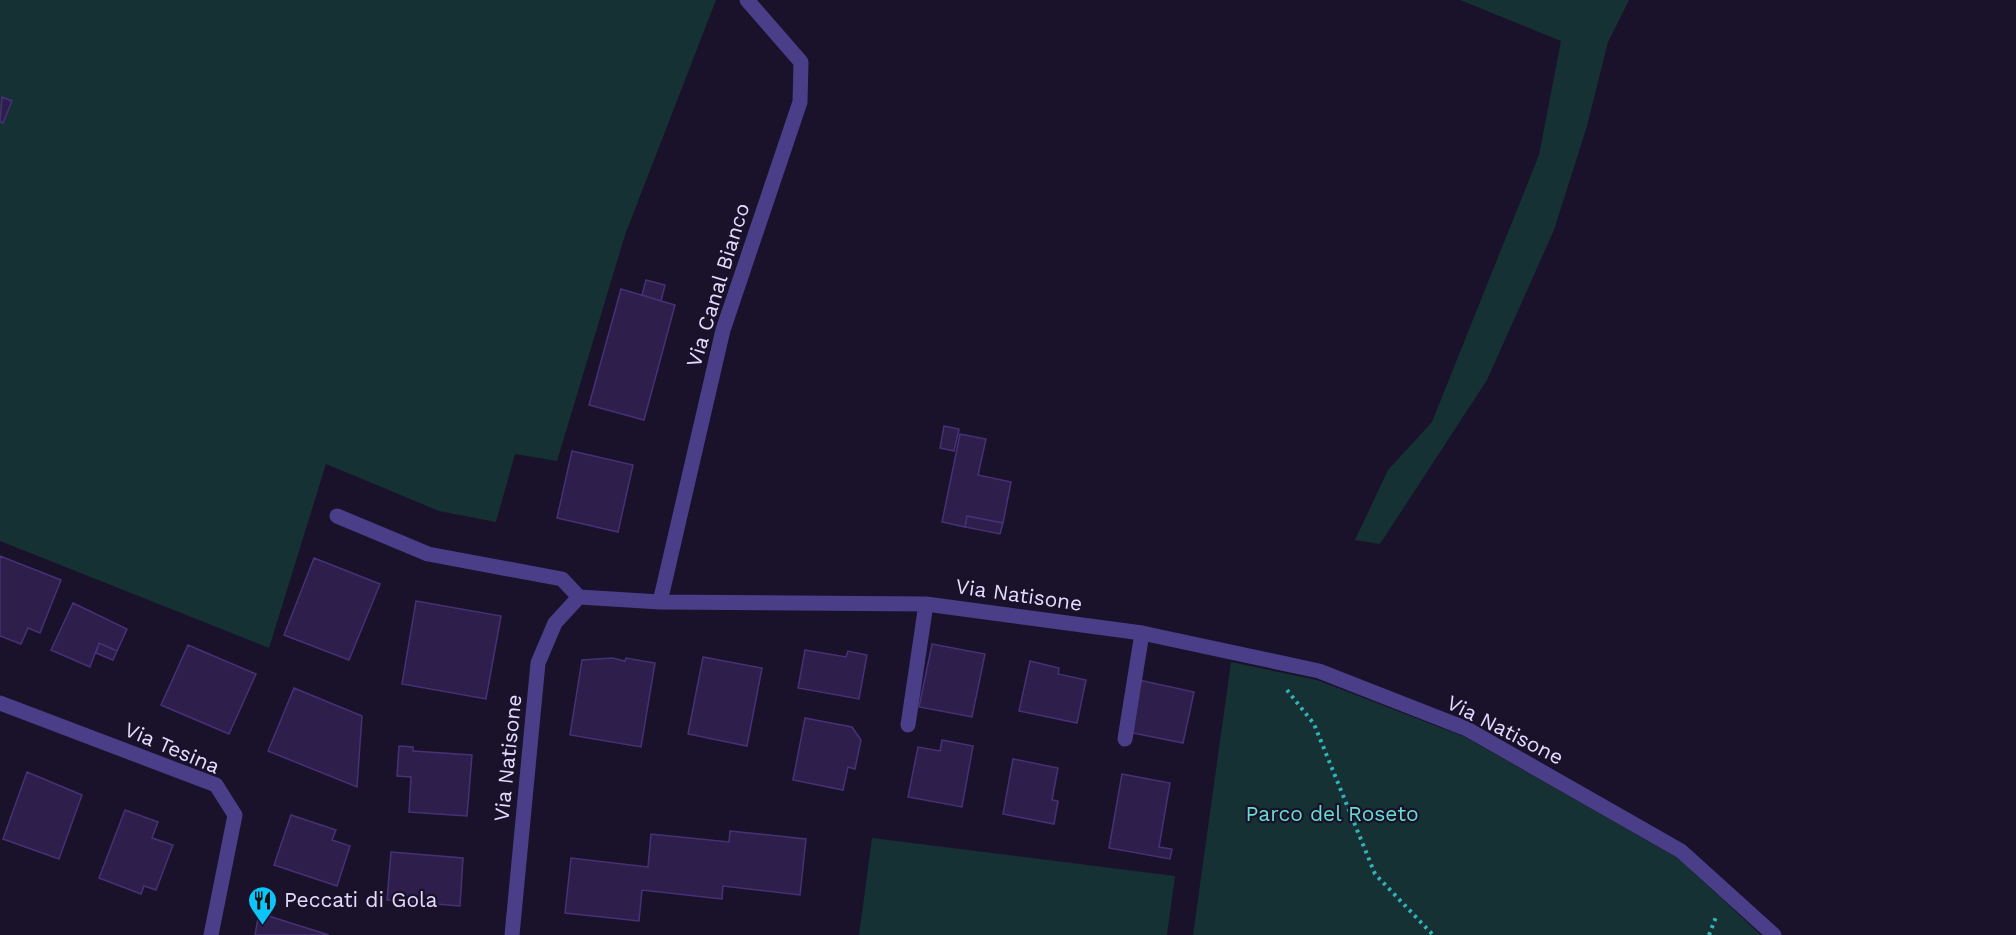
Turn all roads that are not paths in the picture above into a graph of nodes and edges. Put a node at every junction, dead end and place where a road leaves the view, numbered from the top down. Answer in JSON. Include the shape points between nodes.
{"nodes":[{"id":1,"x":747,"y":0,"type":"edge"},
{"id":2,"x":337,"y":516,"type":"dead end"},
{"id":3,"x":579,"y":597,"type":"junction"},
{"id":4,"x":660,"y":602,"type":"junction"},
{"id":5,"x":926,"y":604,"type":"junction"},
{"id":6,"x":1142,"y":633,"type":"junction"},
{"id":7,"x":0,"y":703,"type":"edge"},
{"id":8,"x":908,"y":725,"type":"dead end"},
{"id":9,"x":1125,"y":740,"type":"dead end"},
{"id":10,"x":211,"y":935,"type":"edge"},
{"id":11,"x":512,"y":935,"type":"edge"},
{"id":12,"x":1774,"y":935,"type":"edge"}],
"edges":[{"from":1,"to":4,"type":"street","name":"Via Canal Bianco","via":[[801,62],[800,102],[723,330]]},
{"from":2,"to":3,"type":"street","via":[[428,554],[562,579]]},
{"from":3,"to":4,"type":"street","name":"Via Natisone"},
{"from":3,"to":11,"type":"street","name":"Via Natisone","via":[[555,623],[538,663]]},
{"from":4,"to":5,"type":"street","name":"Via Natisone"},
{"from":5,"to":6,"type":"street","name":"Via Natisone"},
{"from":5,"to":8,"type":"street","name":"Via Natisone"},
{"from":6,"to":9,"type":"street"},
{"from":6,"to":12,"type":"street","name":"Via Natisone","via":[[1319,671],[1467,729],[1681,851]]},
{"from":7,"to":10,"type":"street","name":"Via Tesina","via":[[216,785],[235,815]]}]}
